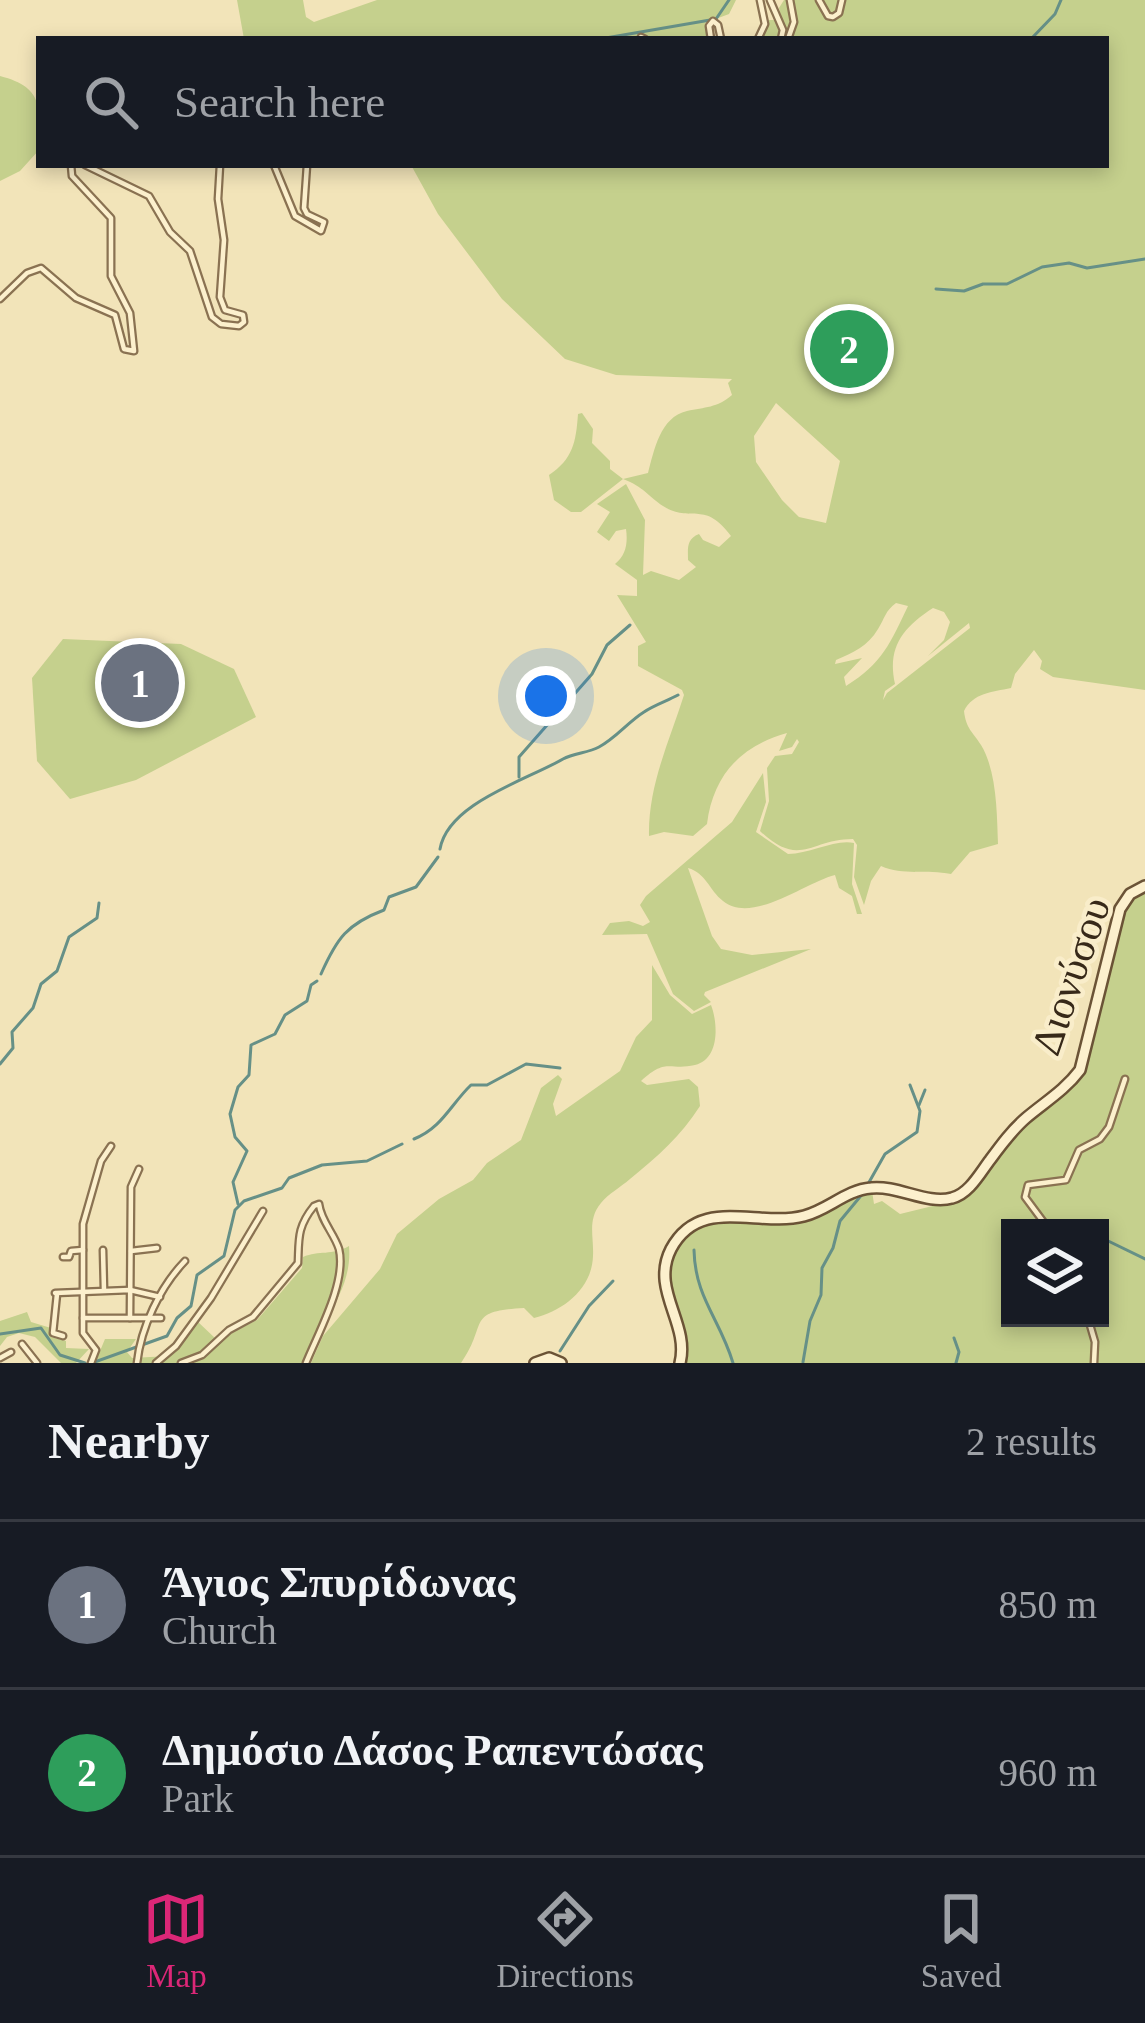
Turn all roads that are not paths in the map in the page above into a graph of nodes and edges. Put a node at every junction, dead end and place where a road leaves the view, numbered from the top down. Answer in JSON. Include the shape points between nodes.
{"nodes":[{"id":1,"x":760,"y":0,"type":"edge"},
{"id":2,"x":770,"y":0,"type":"edge"},
{"id":3,"x":790,"y":0,"type":"edge"},
{"id":4,"x":819,"y":0,"type":"edge"},
{"id":5,"x":842,"y":0,"type":"edge"},
{"id":6,"x":711,"y":36,"type":"edge"},
{"id":7,"x":720,"y":36,"type":"edge"},
{"id":8,"x":759,"y":36,"type":"edge"},
{"id":9,"x":784,"y":36,"type":"edge"},
{"id":10,"x":787,"y":36,"type":"edge"},
{"id":11,"x":71,"y":168,"type":"edge"},
{"id":12,"x":91,"y":168,"type":"edge"},
{"id":13,"x":220,"y":168,"type":"edge"},
{"id":14,"x":275,"y":168,"type":"edge"},
{"id":15,"x":307,"y":168,"type":"edge"},
{"id":16,"x":0,"y":299,"type":"edge"},
{"id":17,"x":1145,"y":886,"type":"edge"},
{"id":18,"x":1125,"y":1079,"type":"dead end"},
{"id":19,"x":111,"y":1146,"type":"dead end"},
{"id":20,"x":140,"y":1169,"type":"dead end"},
{"id":21,"x":263,"y":1211,"type":"dead end"},
{"id":22,"x":1042,"y":1219,"type":"edge"},
{"id":23,"x":157,"y":1248,"type":"dead end"},
{"id":24,"x":83,"y":1250,"type":"junction"},
{"id":25,"x":104,"y":1250,"type":"dead end"},
{"id":26,"x":131,"y":1251,"type":"junction"},
{"id":27,"x":63,"y":1257,"type":"dead end"},
{"id":28,"x":185,"y":1261,"type":"dead end"},
{"id":29,"x":83,"y":1290,"type":"junction"},
{"id":30,"x":104,"y":1290,"type":"junction"},
{"id":31,"x":130,"y":1290,"type":"junction"},
{"id":32,"x":160,"y":1297,"type":"junction"},
{"id":33,"x":83,"y":1318,"type":"junction"},
{"id":34,"x":130,"y":1318,"type":"junction"},
{"id":35,"x":149,"y":1318,"type":"junction"},
{"id":36,"x":161,"y":1318,"type":"dead end"},
{"id":37,"x":1091,"y":1327,"type":"edge"},
{"id":38,"x":63,"y":1336,"type":"dead end"},
{"id":39,"x":22,"y":1344,"type":"dead end"},
{"id":40,"x":11,"y":1352,"type":"dead end"},
{"id":41,"x":0,"y":1358,"type":"edge"},
{"id":42,"x":92,"y":1362,"type":"edge"},
{"id":43,"x":39,"y":1363,"type":"edge"},
{"id":44,"x":136,"y":1363,"type":"edge"},
{"id":45,"x":156,"y":1363,"type":"edge"},
{"id":46,"x":181,"y":1363,"type":"edge"},
{"id":47,"x":306,"y":1363,"type":"edge"},
{"id":48,"x":535,"y":1363,"type":"edge"},
{"id":49,"x":561,"y":1363,"type":"edge"},
{"id":50,"x":680,"y":1363,"type":"edge"},
{"id":51,"x":1094,"y":1363,"type":"edge"}],
"edges":[{"from":1,"to":8,"type":"street"},
{"from":2,"to":9,"type":"street"},
{"from":3,"to":10,"type":"street","via":[[794,22]]},
{"from":4,"to":5,"type":"street","via":[[833,17]]},
{"from":6,"to":7,"type":"street","via":[[713,21]]},
{"from":11,"to":16,"type":"street","via":[[112,222],[111,275],[130,313],[134,351],[124,349],[115,315],[76,298],[41,268]]},
{"from":12,"to":13,"type":"street","via":[[149,196],[190,250],[212,317],[239,326],[243,315],[220,301]]},
{"from":14,"to":15,"type":"street","via":[[296,218],[321,231],[323,221],[304,208]]},
{"from":17,"to":50,"type":"main road","name":"Διονύσου","via":[[1120,908],[1080,1070],[1013,1131],[964,1192],[942,1199],[868,1188],[804,1216],[710,1216],[688,1227],[670,1250],[664,1277],[683,1336]]},
{"from":18,"to":22,"type":"street","via":[[1109,1126],[1078,1150],[1066,1180],[1028,1185],[1025,1196]]},
{"from":19,"to":24,"type":"street","via":[[84,1219]]},
{"from":20,"to":26,"type":"street","via":[[131,1187]]},
{"from":21,"to":45,"type":"street","via":[[211,1298]]},
{"from":23,"to":26,"type":"street"},
{"from":24,"to":27,"type":"street"},
{"from":24,"to":29,"type":"street"},
{"from":25,"to":30,"type":"street"},
{"from":26,"to":31,"type":"street"},
{"from":28,"to":32,"type":"street"},
{"from":29,"to":30,"type":"street"},
{"from":29,"to":33,"type":"street"},
{"from":29,"to":38,"type":"street","via":[[56,1294],[53,1333]]},
{"from":30,"to":31,"type":"street"},
{"from":31,"to":32,"type":"street"},
{"from":31,"to":34,"type":"street"},
{"from":32,"to":35,"type":"street"},
{"from":33,"to":34,"type":"street"},
{"from":33,"to":42,"type":"street","via":[[96,1350]]},
{"from":34,"to":35,"type":"street"},
{"from":35,"to":36,"type":"street"},
{"from":35,"to":44,"type":"street"},
{"from":37,"to":51,"type":"street"},
{"from":39,"to":43,"type":"street"},
{"from":40,"to":41,"type":"street"},
{"from":46,"to":47,"type":"street","via":[[253,1317],[298,1263],[296,1242],[317,1204],[339,1252],[333,1299]]},
{"from":48,"to":49,"type":"main road"}]}
